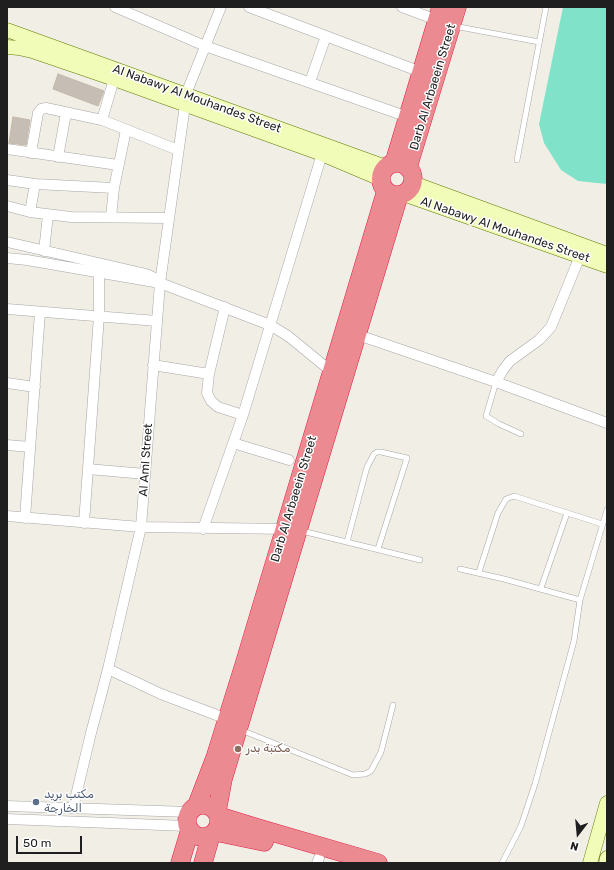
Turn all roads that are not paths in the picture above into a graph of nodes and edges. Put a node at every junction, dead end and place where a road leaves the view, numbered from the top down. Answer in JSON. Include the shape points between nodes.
{"nodes":[{"id":1,"x":115,"y":7,"type":"edge"},
{"id":2,"x":221,"y":7,"type":"edge"},
{"id":3,"x":249,"y":7,"type":"edge"},
{"id":4,"x":402,"y":7,"type":"edge"},
{"id":5,"x":457,"y":7,"type":"edge"},
{"id":6,"x":546,"y":7,"type":"edge"},
{"id":7,"x":443,"y":17,"type":"edge"},
{"id":8,"x":7,"y":30,"type":"edge"},
{"id":9,"x":7,"y":36,"type":"edge"},
{"id":10,"x":326,"y":36,"type":"junction"},
{"id":11,"x":540,"y":42,"type":"junction"},
{"id":12,"x":7,"y":46,"type":"edge"},
{"id":13,"x":205,"y":46,"type":"junction"},
{"id":14,"x":421,"y":72,"type":"junction"},
{"id":15,"x":114,"y":79,"type":"junction"},
{"id":16,"x":310,"y":82,"type":"junction"},
{"id":17,"x":186,"y":100,"type":"junction"},
{"id":18,"x":66,"y":112,"type":"junction"},
{"id":19,"x":408,"y":117,"type":"junction"},
{"id":20,"x":102,"y":120,"type":"junction"},
{"id":21,"x":126,"y":130,"type":"junction"},
{"id":22,"x":7,"y":149,"type":"edge"},
{"id":23,"x":178,"y":150,"type":"junction"},
{"id":24,"x":31,"y":153,"type":"junction"},
{"id":25,"x":322,"y":154,"type":"junction"},
{"id":26,"x":58,"y":157,"type":"junction"},
{"id":27,"x":517,"y":160,"type":"dead end"},
{"id":28,"x":118,"y":165,"type":"junction"},
{"id":29,"x":7,"y":180,"type":"edge"},
{"id":30,"x":396,"y":180,"type":"junction"},
{"id":31,"x":35,"y":184,"type":"junction"},
{"id":32,"x":114,"y":188,"type":"junction"},
{"id":33,"x":7,"y":206,"type":"edge"},
{"id":34,"x":30,"y":212,"type":"junction"},
{"id":35,"x":48,"y":215,"type":"junction"},
{"id":36,"x":111,"y":218,"type":"junction"},
{"id":37,"x":169,"y":218,"type":"junction"},
{"id":38,"x":7,"y":242,"type":"edge"},
{"id":39,"x":44,"y":251,"type":"junction"},
{"id":40,"x":607,"y":254,"type":"edge"},
{"id":41,"x":580,"y":256,"type":"junction"},
{"id":42,"x":7,"y":258,"type":"edge"},
{"id":43,"x":607,"y":266,"type":"edge"},
{"id":44,"x":99,"y":272,"type":"junction"},
{"id":45,"x":160,"y":283,"type":"junction"},
{"id":46,"x":225,"y":307,"type":"junction"},
{"id":47,"x":7,"y":309,"type":"edge"},
{"id":48,"x":40,"y":312,"type":"junction"},
{"id":49,"x":99,"y":316,"type":"junction"},
{"id":50,"x":157,"y":322,"type":"junction"},
{"id":51,"x":270,"y":325,"type":"junction"},
{"id":52,"x":358,"y":335,"type":"junction"},
{"id":53,"x":153,"y":365,"type":"junction"},
{"id":54,"x":332,"y":372,"type":"junction"},
{"id":55,"x":209,"y":374,"type":"junction"},
{"id":56,"x":496,"y":382,"type":"junction"},
{"id":57,"x":7,"y":383,"type":"edge"},
{"id":58,"x":35,"y":387,"type":"junction"},
{"id":59,"x":243,"y":415,"type":"junction"},
{"id":60,"x":607,"y":423,"type":"edge"},
{"id":61,"x":521,"y":434,"type":"dead end"},
{"id":62,"x":233,"y":443,"type":"junction"},
{"id":63,"x":7,"y":445,"type":"edge"},
{"id":64,"x":30,"y":447,"type":"junction"},
{"id":65,"x":288,"y":460,"type":"dead end"},
{"id":66,"x":88,"y":469,"type":"junction"},
{"id":67,"x":145,"y":474,"type":"junction"},
{"id":68,"x":607,"y":510,"type":"edge"},
{"id":69,"x":567,"y":513,"type":"junction"},
{"id":70,"x":7,"y":516,"type":"edge"},
{"id":71,"x":25,"y":518,"type":"junction"},
{"id":72,"x":84,"y":523,"type":"junction"},
{"id":73,"x":602,"y":524,"type":"junction"},
{"id":74,"x":141,"y":527,"type":"junction"},
{"id":75,"x":203,"y":529,"type":"junction"},
{"id":76,"x":292,"y":530,"type":"junction"},
{"id":77,"x":347,"y":542,"type":"junction"},
{"id":78,"x":378,"y":549,"type":"junction"},
{"id":79,"x":420,"y":560,"type":"dead end"},
{"id":80,"x":460,"y":569,"type":"dead end"},
{"id":81,"x":479,"y":572,"type":"junction"},
{"id":82,"x":541,"y":588,"type":"junction"},
{"id":83,"x":580,"y":600,"type":"junction"},
{"id":84,"x":108,"y":669,"type":"junction"},
{"id":85,"x":393,"y":705,"type":"dead end"},
{"id":86,"x":233,"y":724,"type":"junction"},
{"id":87,"x":607,"y":803,"type":"edge"},
{"id":88,"x":7,"y":806,"type":"edge"},
{"id":89,"x":57,"y":808,"type":"junction"},
{"id":90,"x":78,"y":809,"type":"junction"},
{"id":91,"x":191,"y":818,"type":"junction"},
{"id":92,"x":7,"y":819,"type":"edge"},
{"id":93,"x":57,"y":820,"type":"junction"},
{"id":94,"x":82,"y":821,"type":"junction"},
{"id":95,"x":216,"y":823,"type":"junction"},
{"id":96,"x":607,"y":858,"type":"edge"},
{"id":97,"x":318,"y":860,"type":"edge"},
{"id":98,"x":180,"y":863,"type":"edge"},
{"id":99,"x":203,"y":863,"type":"edge"},
{"id":100,"x":335,"y":863,"type":"edge"},
{"id":101,"x":378,"y":863,"type":"edge"},
{"id":102,"x":502,"y":863,"type":"edge"},
{"id":103,"x":590,"y":863,"type":"edge"},
{"id":104,"x":606,"y":863,"type":"edge"}],
"edges":[{"from":1,"to":13,"type":"street"},
{"from":2,"to":13,"type":"street","name":"Al Aml Street"},
{"from":3,"to":10,"type":"street"},
{"from":4,"to":7,"type":"street"},
{"from":5,"to":7,"type":"highway","name":"Darb Al Arbaeein Street"},
{"from":6,"to":11,"type":"lane"},
{"from":7,"to":11,"type":"lane"},
{"from":7,"to":14,"type":"highway","name":"Darb Al Arbaeein Street"},
{"from":7,"to":30,"type":"highway","name":"Darb Al Arbaeein Street"},
{"from":8,"to":17,"type":"street","name":"Al Nabawy Al Mouhandes Street"},
{"from":9,"to":12,"type":"street"},
{"from":10,"to":14,"type":"street"},
{"from":10,"to":16,"type":"street"},
{"from":11,"to":27,"type":"lane"},
{"from":12,"to":15,"type":"street","name":"Al Nabawy Al Mouhandes Street","via":[[32,51]]},
{"from":13,"to":16,"type":"street"},
{"from":13,"to":17,"type":"street","name":"Al Aml Street"},
{"from":14,"to":19,"type":"highway","name":"Darb Al Arbaeein Street"},
{"from":15,"to":17,"type":"street","name":"Al Nabawy Al Mouhandes Street"},
{"from":15,"to":20,"type":"street"},
{"from":16,"to":19,"type":"street"},
{"from":17,"to":23,"type":"street","name":"Al Aml Street"},
{"from":17,"to":25,"type":"street","name":"Al Nabawy Al Mouhandes Street"},
{"from":17,"to":30,"type":"street","name":"Al Nabawy Al Mouhandes Street"},
{"from":18,"to":20,"type":"street"},
{"from":18,"to":24,"type":"street","via":[[46,108],[38,113]]},
{"from":18,"to":26,"type":"street"},
{"from":19,"to":30,"type":"highway","name":"Darb Al Arbaeein Street"},
{"from":20,"to":21,"type":"street"},
{"from":21,"to":23,"type":"street"},
{"from":21,"to":28,"type":"street"},
{"from":22,"to":24,"type":"street"},
{"from":23,"to":37,"type":"street","name":"Al Aml Street"},
{"from":24,"to":26,"type":"street"},
{"from":25,"to":30,"type":"street","name":"Al Nabawy Al Mouhandes Street"},
{"from":25,"to":51,"type":"street"},
{"from":26,"to":28,"type":"street"},
{"from":28,"to":32,"type":"street"},
{"from":29,"to":31,"type":"street"},
{"from":30,"to":40,"type":"street","name":"Al Nabawy Al Mouhandes Street"},
{"from":30,"to":41,"type":"street","name":"Al Nabawy Al Mouhandes Street"},
{"from":30,"to":52,"type":"highway","name":"Darb Al Arbaeein Street"},
{"from":30,"to":54,"type":"highway","name":"Darb Al Arbaeein Street"},
{"from":31,"to":32,"type":"street"},
{"from":31,"to":34,"type":"street"},
{"from":32,"to":36,"type":"street"},
{"from":33,"to":34,"type":"street"},
{"from":34,"to":35,"type":"street"},
{"from":35,"to":36,"type":"street"},
{"from":35,"to":39,"type":"street"},
{"from":36,"to":37,"type":"street"},
{"from":37,"to":45,"type":"street","name":"Al Aml Street"},
{"from":38,"to":39,"type":"street"},
{"from":39,"to":45,"type":"street","via":[[142,273]]},
{"from":41,"to":43,"type":"street","name":"Al Nabawy Al Mouhandes Street"},
{"from":41,"to":56,"type":"street","via":[[551,327],[540,340],[510,361]]},
{"from":42,"to":44,"type":"street"},
{"from":44,"to":45,"type":"street"},
{"from":44,"to":49,"type":"street"},
{"from":45,"to":46,"type":"street"},
{"from":45,"to":50,"type":"street","name":"Al Aml Street"},
{"from":46,"to":51,"type":"street"},
{"from":46,"to":55,"type":"street"},
{"from":47,"to":48,"type":"street"},
{"from":48,"to":49,"type":"street"},
{"from":48,"to":58,"type":"street"},
{"from":49,"to":50,"type":"street"},
{"from":49,"to":66,"type":"street"},
{"from":50,"to":53,"type":"street","name":"Al Aml Street"},
{"from":51,"to":54,"type":"street","via":[[288,336]]},
{"from":51,"to":59,"type":"street"},
{"from":52,"to":56,"type":"street"},
{"from":52,"to":76,"type":"highway","name":"Darb Al Arbaeein Street"},
{"from":53,"to":55,"type":"street"},
{"from":53,"to":67,"type":"street","name":"Al Aml Street"},
{"from":54,"to":76,"type":"highway","name":"Darb Al Arbaeein Street"},
{"from":55,"to":59,"type":"street","via":[[207,393],[211,401],[218,407]]},
{"from":56,"to":60,"type":"street"},
{"from":56,"to":61,"type":"lane","via":[[486,416]]},
{"from":57,"to":58,"type":"street"},
{"from":58,"to":64,"type":"street"},
{"from":59,"to":62,"type":"street"},
{"from":62,"to":65,"type":"street"},
{"from":62,"to":75,"type":"street"},
{"from":63,"to":64,"type":"street"},
{"from":64,"to":71,"type":"street"},
{"from":66,"to":67,"type":"street"},
{"from":66,"to":72,"type":"street"},
{"from":67,"to":74,"type":"street","name":"Al Aml Street"},
{"from":68,"to":73,"type":"lane"},
{"from":69,"to":73,"type":"lane"},
{"from":69,"to":81,"type":"lane","via":[[514,496],[506,499],[498,513]]},
{"from":69,"to":82,"type":"lane"},
{"from":70,"to":71,"type":"street"},
{"from":71,"to":72,"type":"street"},
{"from":72,"to":74,"type":"street"},
{"from":73,"to":83,"type":"lane"},
{"from":74,"to":75,"type":"street"},
{"from":74,"to":84,"type":"street","name":"Al Aml Street"},
{"from":75,"to":76,"type":"street"},
{"from":76,"to":77,"type":"lane"},
{"from":76,"to":86,"type":"highway","name":"Darb Al Arbaeein Street"},
{"from":77,"to":78,"type":"lane"},
{"from":77,"to":78,"type":"lane","via":[[369,462],[374,454],[381,452],[407,458]]},
{"from":78,"to":79,"type":"lane"},
{"from":80,"to":81,"type":"lane"},
{"from":81,"to":82,"type":"lane"},
{"from":82,"to":83,"type":"lane"},
{"from":83,"to":102,"type":"lane","via":[[574,641],[534,784],[521,826]]},
{"from":84,"to":86,"type":"street"},
{"from":84,"to":90,"type":"street","name":"Al Aml Street","via":[[91,732]]},
{"from":85,"to":86,"type":"lane","via":[[382,752],[371,771],[365,774],[353,775]]},
{"from":86,"to":91,"type":"highway","name":"Darb Al Arbaeein Street"},
{"from":86,"to":95,"type":"highway","name":"Darb Al Arbaeein Street"},
{"from":87,"to":103,"type":"street"},
{"from":88,"to":89,"type":"street"},
{"from":89,"to":90,"type":"street"},
{"from":89,"to":93,"type":"street"},
{"from":90,"to":91,"type":"street"},
{"from":90,"to":94,"type":"street","name":"Al Aml Street"},
{"from":91,"to":94,"type":"street"},
{"from":91,"to":95,"type":"highway","via":[[205,804],[212,806]]},
{"from":91,"to":95,"type":"highway","via":[[194,834],[200,837],[206,837]]},
{"from":91,"to":98,"type":"highway","name":"Darb Al Arbaeein Street"},
{"from":92,"to":93,"type":"street"},
{"from":93,"to":94,"type":"street"},
{"from":95,"to":97,"type":"highway","via":[[256,840]]},
{"from":95,"to":99,"type":"highway","name":"Darb Al Arbaeein Street"},
{"from":95,"to":101,"type":"highway","via":[[251,826]]},
{"from":96,"to":104,"type":"street"},
{"from":97,"to":100,"type":"highway"}]}
